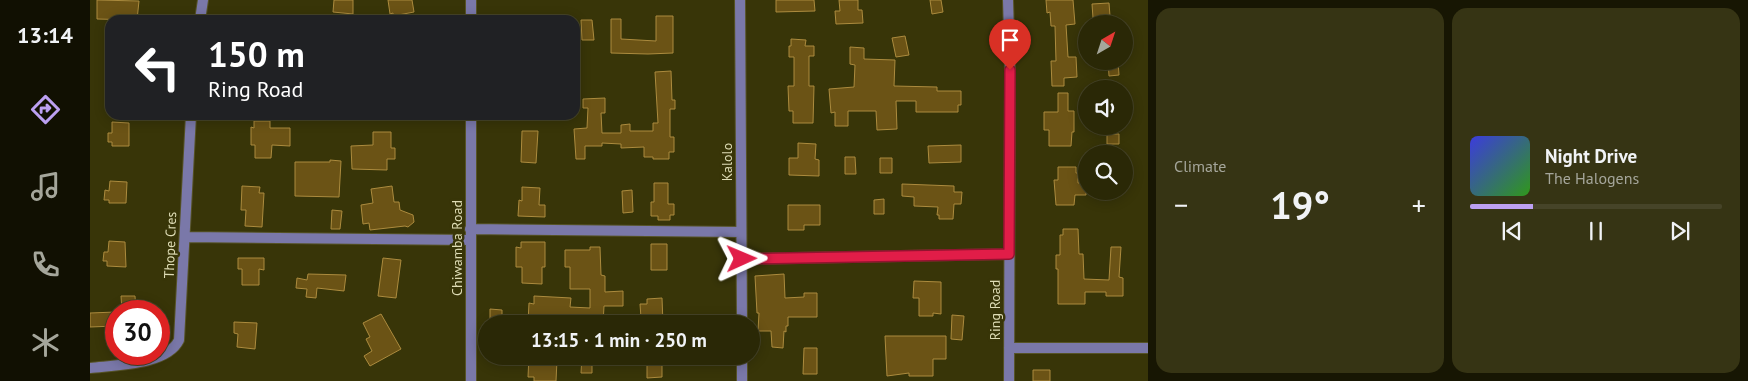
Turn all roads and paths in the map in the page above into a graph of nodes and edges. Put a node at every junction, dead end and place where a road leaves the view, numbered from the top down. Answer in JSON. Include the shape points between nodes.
{"nodes":[{"id":1,"x":203,"y":0,"type":"edge"},
{"id":2,"x":471,"y":0,"type":"edge"},
{"id":3,"x":740,"y":0,"type":"edge"},
{"id":4,"x":1008,"y":0,"type":"edge"},
{"id":5,"x":201,"y":15,"type":"edge"},
{"id":6,"x":471,"y":15,"type":"edge"},
{"id":7,"x":191,"y":120,"type":"edge"},
{"id":8,"x":470,"y":120,"type":"edge"},
{"id":9,"x":470,"y":229,"type":"junction"},
{"id":10,"x":741,"y":232,"type":"junction"},
{"id":11,"x":184,"y":237,"type":"junction"},
{"id":12,"x":470,"y":240,"type":"junction"},
{"id":13,"x":1009,"y":254,"type":"junction"},
{"id":14,"x":742,"y":259,"type":"junction"},
{"id":15,"x":742,"y":315,"type":"edge"},
{"id":16,"x":1009,"y":348,"type":"junction"},
{"id":17,"x":1148,"y":348,"type":"edge"},
{"id":18,"x":742,"y":365,"type":"edge"},
{"id":19,"x":90,"y":368,"type":"edge"},
{"id":20,"x":471,"y":381,"type":"edge"},
{"id":21,"x":742,"y":381,"type":"edge"},
{"id":22,"x":1009,"y":381,"type":"edge"}],
"edges":[{"from":1,"to":5,"type":"street"},
{"from":2,"to":6,"type":"street"},
{"from":3,"to":10,"type":"street","name":"Kalolo"},
{"from":4,"to":13,"type":"street","name":"Ring Road"},
{"from":7,"to":11,"type":"street","name":"Thope Cres"},
{"from":8,"to":9,"type":"street","name":"Chiwamba Road"},
{"from":9,"to":10,"type":"street"},
{"from":9,"to":12,"type":"street","name":"Chiwamba Road"},
{"from":10,"to":14,"type":"street","name":"Kalolo"},
{"from":11,"to":12,"type":"street"},
{"from":11,"to":19,"type":"street","name":"Thope Cres","via":[[180,331],[176,346],[170,352],[147,360]]},
{"from":12,"to":20,"type":"street","name":"Chiwamba Road"},
{"from":13,"to":14,"type":"street"},
{"from":13,"to":16,"type":"street","name":"Ring Road"},
{"from":14,"to":15,"type":"street","name":"Kalolo"},
{"from":16,"to":17,"type":"street"},
{"from":16,"to":22,"type":"street","name":"Ring Road"},
{"from":18,"to":21,"type":"street"}]}
